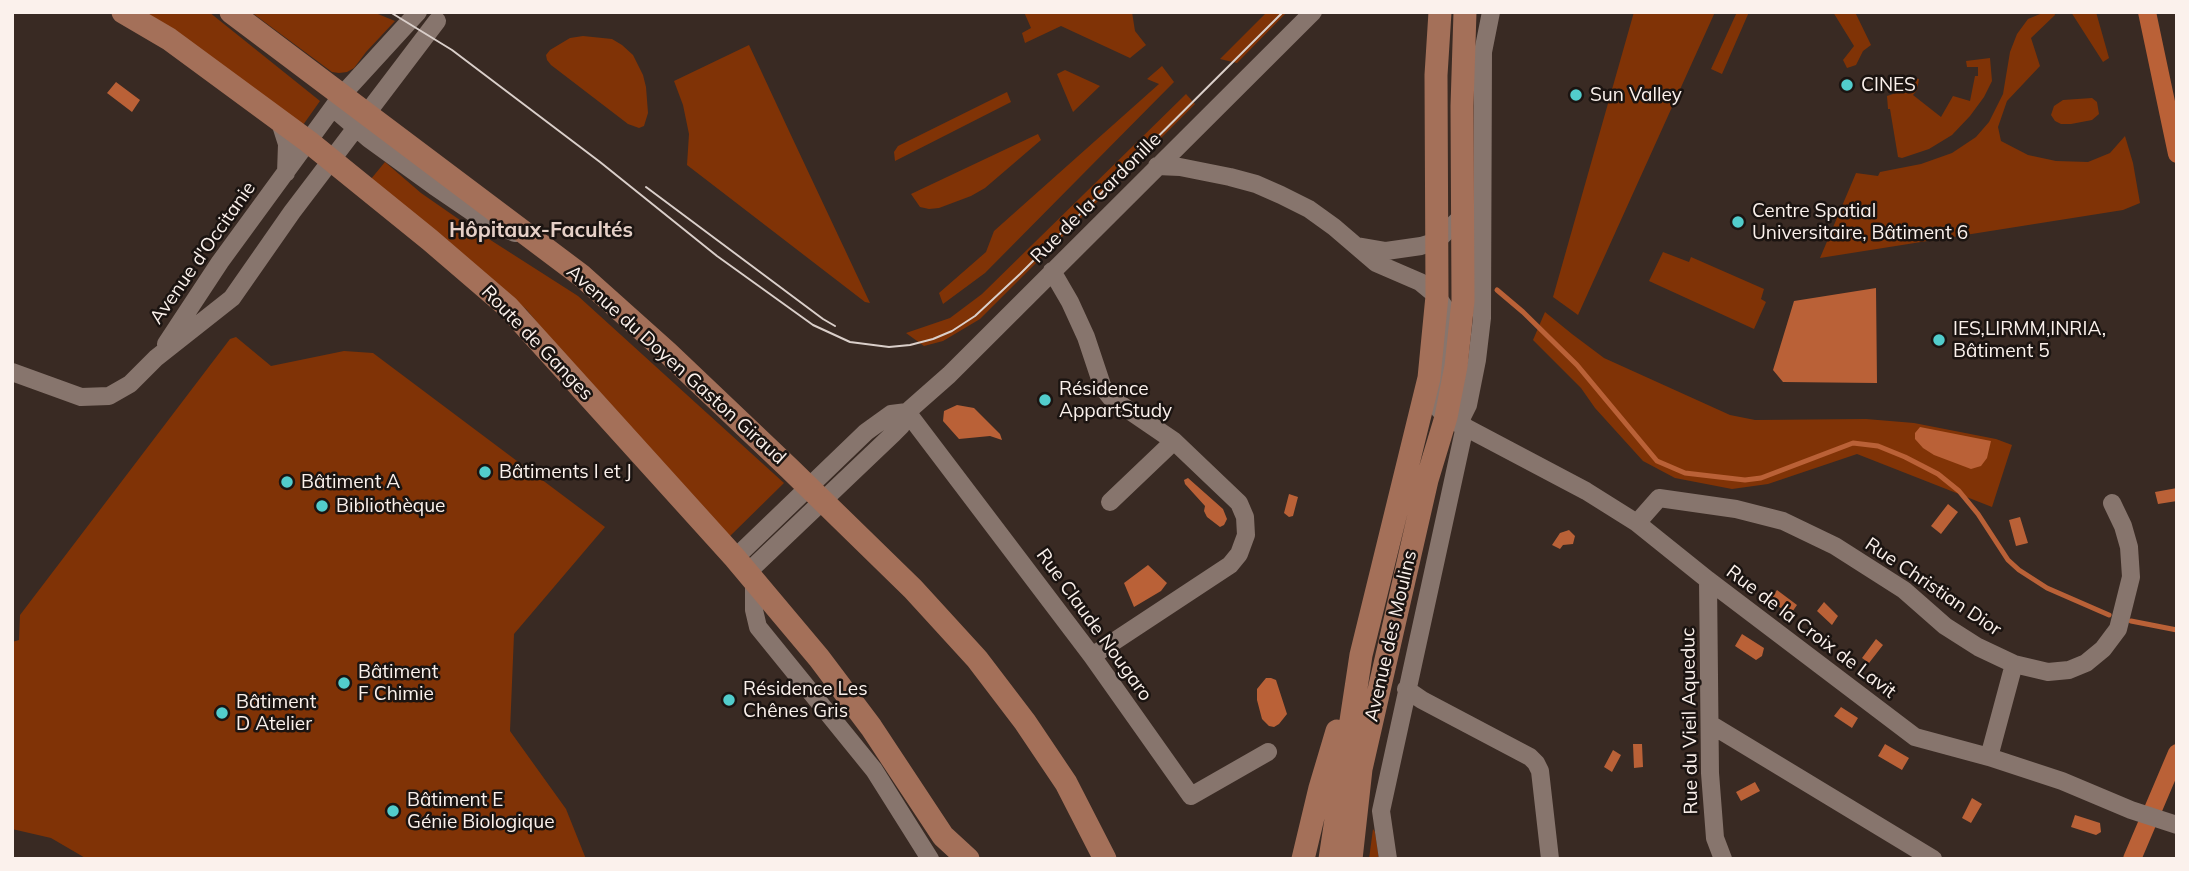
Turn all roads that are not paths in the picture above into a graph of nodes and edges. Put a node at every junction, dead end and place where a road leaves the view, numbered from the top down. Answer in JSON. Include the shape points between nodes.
{"nodes":[{"id":1,"x":123,"y":12,"type":"edge"},
{"id":2,"x":231,"y":12,"type":"edge"},
{"id":3,"x":418,"y":12,"type":"edge"},
{"id":4,"x":1300,"y":12,"type":"edge"},
{"id":5,"x":1313,"y":12,"type":"edge"},
{"id":6,"x":1440,"y":12,"type":"edge"},
{"id":7,"x":1456,"y":12,"type":"edge"},
{"id":8,"x":1491,"y":12,"type":"edge"},
{"id":9,"x":437,"y":21,"type":"dead end"},
{"id":10,"x":1465,"y":23,"type":"edge"},
{"id":11,"x":1295,"y":30,"type":"junction"},
{"id":12,"x":338,"y":102,"type":"junction"},
{"id":13,"x":279,"y":119,"type":"junction"},
{"id":14,"x":361,"y":121,"type":"junction"},
{"id":15,"x":309,"y":142,"type":"junction"},
{"id":16,"x":332,"y":160,"type":"junction"},
{"id":17,"x":1157,"y":166,"type":"junction"},
{"id":18,"x":286,"y":173,"type":"junction"},
{"id":19,"x":360,"y":184,"type":"junction"},
{"id":20,"x":300,"y":202,"type":"junction"},
{"id":21,"x":1463,"y":215,"type":"junction"},
{"id":22,"x":1437,"y":241,"type":"junction"},
{"id":23,"x":1357,"y":246,"type":"junction"},
{"id":24,"x":1052,"y":271,"type":"junction"},
{"id":25,"x":1437,"y":296,"type":"junction"},
{"id":26,"x":156,"y":358,"type":"junction"},
{"id":27,"x":12,"y":372,"type":"edge"},
{"id":28,"x":907,"y":412,"type":"junction"},
{"id":29,"x":1456,"y":422,"type":"junction"},
{"id":30,"x":1174,"y":441,"type":"junction"},
{"id":31,"x":1413,"y":441,"type":"junction"},
{"id":32,"x":816,"y":495,"type":"junction"},
{"id":33,"x":1110,"y":502,"type":"dead end"},
{"id":34,"x":2112,"y":503,"type":"dead end"},
{"id":35,"x":1637,"y":523,"type":"junction"},
{"id":36,"x":745,"y":571,"type":"junction"},
{"id":37,"x":1708,"y":580,"type":"junction"},
{"id":38,"x":1362,"y":655,"type":"junction"},
{"id":39,"x":1093,"y":656,"type":"junction"},
{"id":40,"x":2014,"y":664,"type":"junction"},
{"id":41,"x":1406,"y":689,"type":"junction"},
{"id":42,"x":1710,"y":724,"type":"junction"},
{"id":43,"x":871,"y":727,"type":"junction"},
{"id":44,"x":853,"y":741,"type":"junction"},
{"id":45,"x":1268,"y":752,"type":"dead end"},
{"id":46,"x":1989,"y":757,"type":"junction"},
{"id":47,"x":1320,"y":788,"type":"junction"},
{"id":48,"x":2177,"y":825,"type":"edge"},
{"id":49,"x":930,"y":859,"type":"edge"},
{"id":50,"x":968,"y":859,"type":"edge"},
{"id":51,"x":1105,"y":859,"type":"edge"},
{"id":52,"x":1285,"y":859,"type":"edge"},
{"id":53,"x":1303,"y":859,"type":"edge"},
{"id":54,"x":1330,"y":859,"type":"edge"},
{"id":55,"x":1351,"y":859,"type":"edge"},
{"id":56,"x":1388,"y":859,"type":"edge"},
{"id":57,"x":1550,"y":859,"type":"edge"},
{"id":58,"x":1723,"y":859,"type":"edge"},
{"id":59,"x":1933,"y":859,"type":"edge"}],
"edges":[{"from":1,"to":13,"type":"main road","name":"Route de Ganges","via":[[169,39]]},
{"from":2,"to":12,"type":"main road","name":"Avenue du Doyen Gaston Giraud"},
{"from":3,"to":12,"type":"street","name":"Avenue d'Occitanie"},
{"from":4,"to":11,"type":"street"},
{"from":5,"to":11,"type":"street","name":"Rue de la Cardonille"},
{"from":6,"to":22,"type":"main road","name":"Avenue des Moulins"},
{"from":7,"to":10,"type":"street","name":"Avenue des Moulins","via":[[1455,23]]},
{"from":8,"to":29,"type":"street","name":"Avenue des Moulins","via":[[1483,52],[1482,318],[1468,405]]},
{"from":9,"to":14,"type":"street","name":"Avenue d'Occitanie"},
{"from":10,"to":21,"type":"main road","name":"Avenue des Moulins"},
{"from":11,"to":17,"type":"street","name":"Rue de la Cardonille"},
{"from":12,"to":14,"type":"main road","name":"Avenue du Doyen Gaston Giraud"},
{"from":12,"to":15,"type":"street","name":"Avenue d'Occitanie"},
{"from":13,"to":15,"type":"main road","name":"Route de Ganges"},
{"from":13,"to":18,"type":"street","via":[[287,144]]},
{"from":14,"to":16,"type":"street","name":"Avenue d'Occitanie"},
{"from":14,"to":32,"type":"main road","name":"Avenue du Doyen Gaston Giraud","via":[[582,276]]},
{"from":15,"to":16,"type":"main road","name":"Route de Ganges"},
{"from":15,"to":18,"type":"street","name":"Avenue d'Occitanie"},
{"from":16,"to":19,"type":"main road","name":"Route de Ganges"},
{"from":16,"to":20,"type":"street","name":"Avenue d'Occitanie"},
{"from":17,"to":23,"type":"street","via":[[1256,184],[1309,209]]},
{"from":17,"to":24,"type":"street","name":"Rue de la Cardonille"},
{"from":18,"to":26,"type":"street","name":"Avenue d'Occitanie"},
{"from":19,"to":20,"type":"street","name":"Avenue d'Occitanie","via":[[332,181]]},
{"from":19,"to":36,"type":"main road","name":"Route de Ganges","via":[[508,307]]},
{"from":20,"to":26,"type":"street","name":"Avenue d'Occitanie","via":[[232,298]]},
{"from":21,"to":22,"type":"street"},
{"from":21,"to":29,"type":"main road","name":"Avenue des Moulins"},
{"from":22,"to":23,"type":"street","via":[[1386,251]]},
{"from":22,"to":25,"type":"main road","name":"Avenue des Moulins"},
{"from":23,"to":25,"type":"street","via":[[1376,263],[1420,282]]},
{"from":24,"to":28,"type":"street","name":"Rue de la Cardonille"},
{"from":24,"to":30,"type":"street","via":[[1086,337],[1103,388]]},
{"from":25,"to":29,"type":"street","name":"Avenue des Moulins","via":[[1449,314],[1438,408]]},
{"from":25,"to":31,"type":"main road","name":"Avenue des Moulins","via":[[1429,378]]},
{"from":26,"to":27,"type":"street","name":"Avenue d'Occitanie","via":[[130,384],[100,398],[81,397]]},
{"from":28,"to":32,"type":"street","name":"Rue de la Cardonille","via":[[891,414],[866,432]]},
{"from":28,"to":39,"type":"street","name":"Rue Claude Nougaro"},
{"from":29,"to":31,"type":"street","via":[[1429,427]]},
{"from":29,"to":35,"type":"street","name":"Rue de la Croix de Lavit"},
{"from":29,"to":41,"type":"street"},
{"from":29,"to":55,"type":"main road","name":"Avenue des Moulins","via":[[1427,480],[1361,769]]},
{"from":30,"to":33,"type":"street"},
{"from":30,"to":39,"type":"street","via":[[1239,503],[1246,535],[1239,554],[1230,565]]},
{"from":31,"to":38,"type":"main road","name":"Avenue des Moulins"},
{"from":32,"to":36,"type":"street","name":"Rue de la Cardonille"},
{"from":32,"to":51,"type":"main road","name":"Avenue du Doyen Gaston Giraud","via":[[914,589],[977,659],[1066,783]]},
{"from":34,"to":40,"type":"street","name":"Rue Christian Dior","via":[[2129,547],[2132,577],[2118,629],[2104,649],[2069,670],[2048,672]]},
{"from":35,"to":37,"type":"street","name":"Rue de la Croix de Lavit"},
{"from":35,"to":40,"type":"street","name":"Rue Christian Dior","via":[[1659,498],[1783,521],[1835,546],[1904,590],[1945,626]]},
{"from":36,"to":43,"type":"main road","name":"Route de Ganges"},
{"from":36,"to":44,"type":"street","via":[[758,627]]},
{"from":37,"to":42,"type":"street","name":"Rue du Vieil Aqueduc"},
{"from":37,"to":46,"type":"street","name":"Rue de la Croix de Lavit","via":[[1915,737]]},
{"from":38,"to":47,"type":"main road","name":"Avenue des Moulins"},
{"from":38,"to":54,"type":"main road","name":"Avenue des Moulins"},
{"from":39,"to":45,"type":"street","name":"Rue Claude Nougaro","via":[[1191,796]]},
{"from":40,"to":46,"type":"street"},
{"from":41,"to":56,"type":"street","via":[[1381,811]]},
{"from":41,"to":57,"type":"street","via":[[1536,763],[1541,771]]},
{"from":42,"to":58,"type":"street","name":"Rue du Vieil Aqueduc","via":[[1715,838]]},
{"from":42,"to":59,"type":"street"},
{"from":43,"to":44,"type":"street"},
{"from":43,"to":50,"type":"main road","name":"Route de Ganges","via":[[943,836]]},
{"from":44,"to":49,"type":"street"},
{"from":46,"to":48,"type":"street","name":"Rue de la Croix de Lavit"},
{"from":47,"to":52,"type":"main road","via":[[1307,823]]},
{"from":47,"to":53,"type":"main road","name":"Avenue des Moulins"}]}
